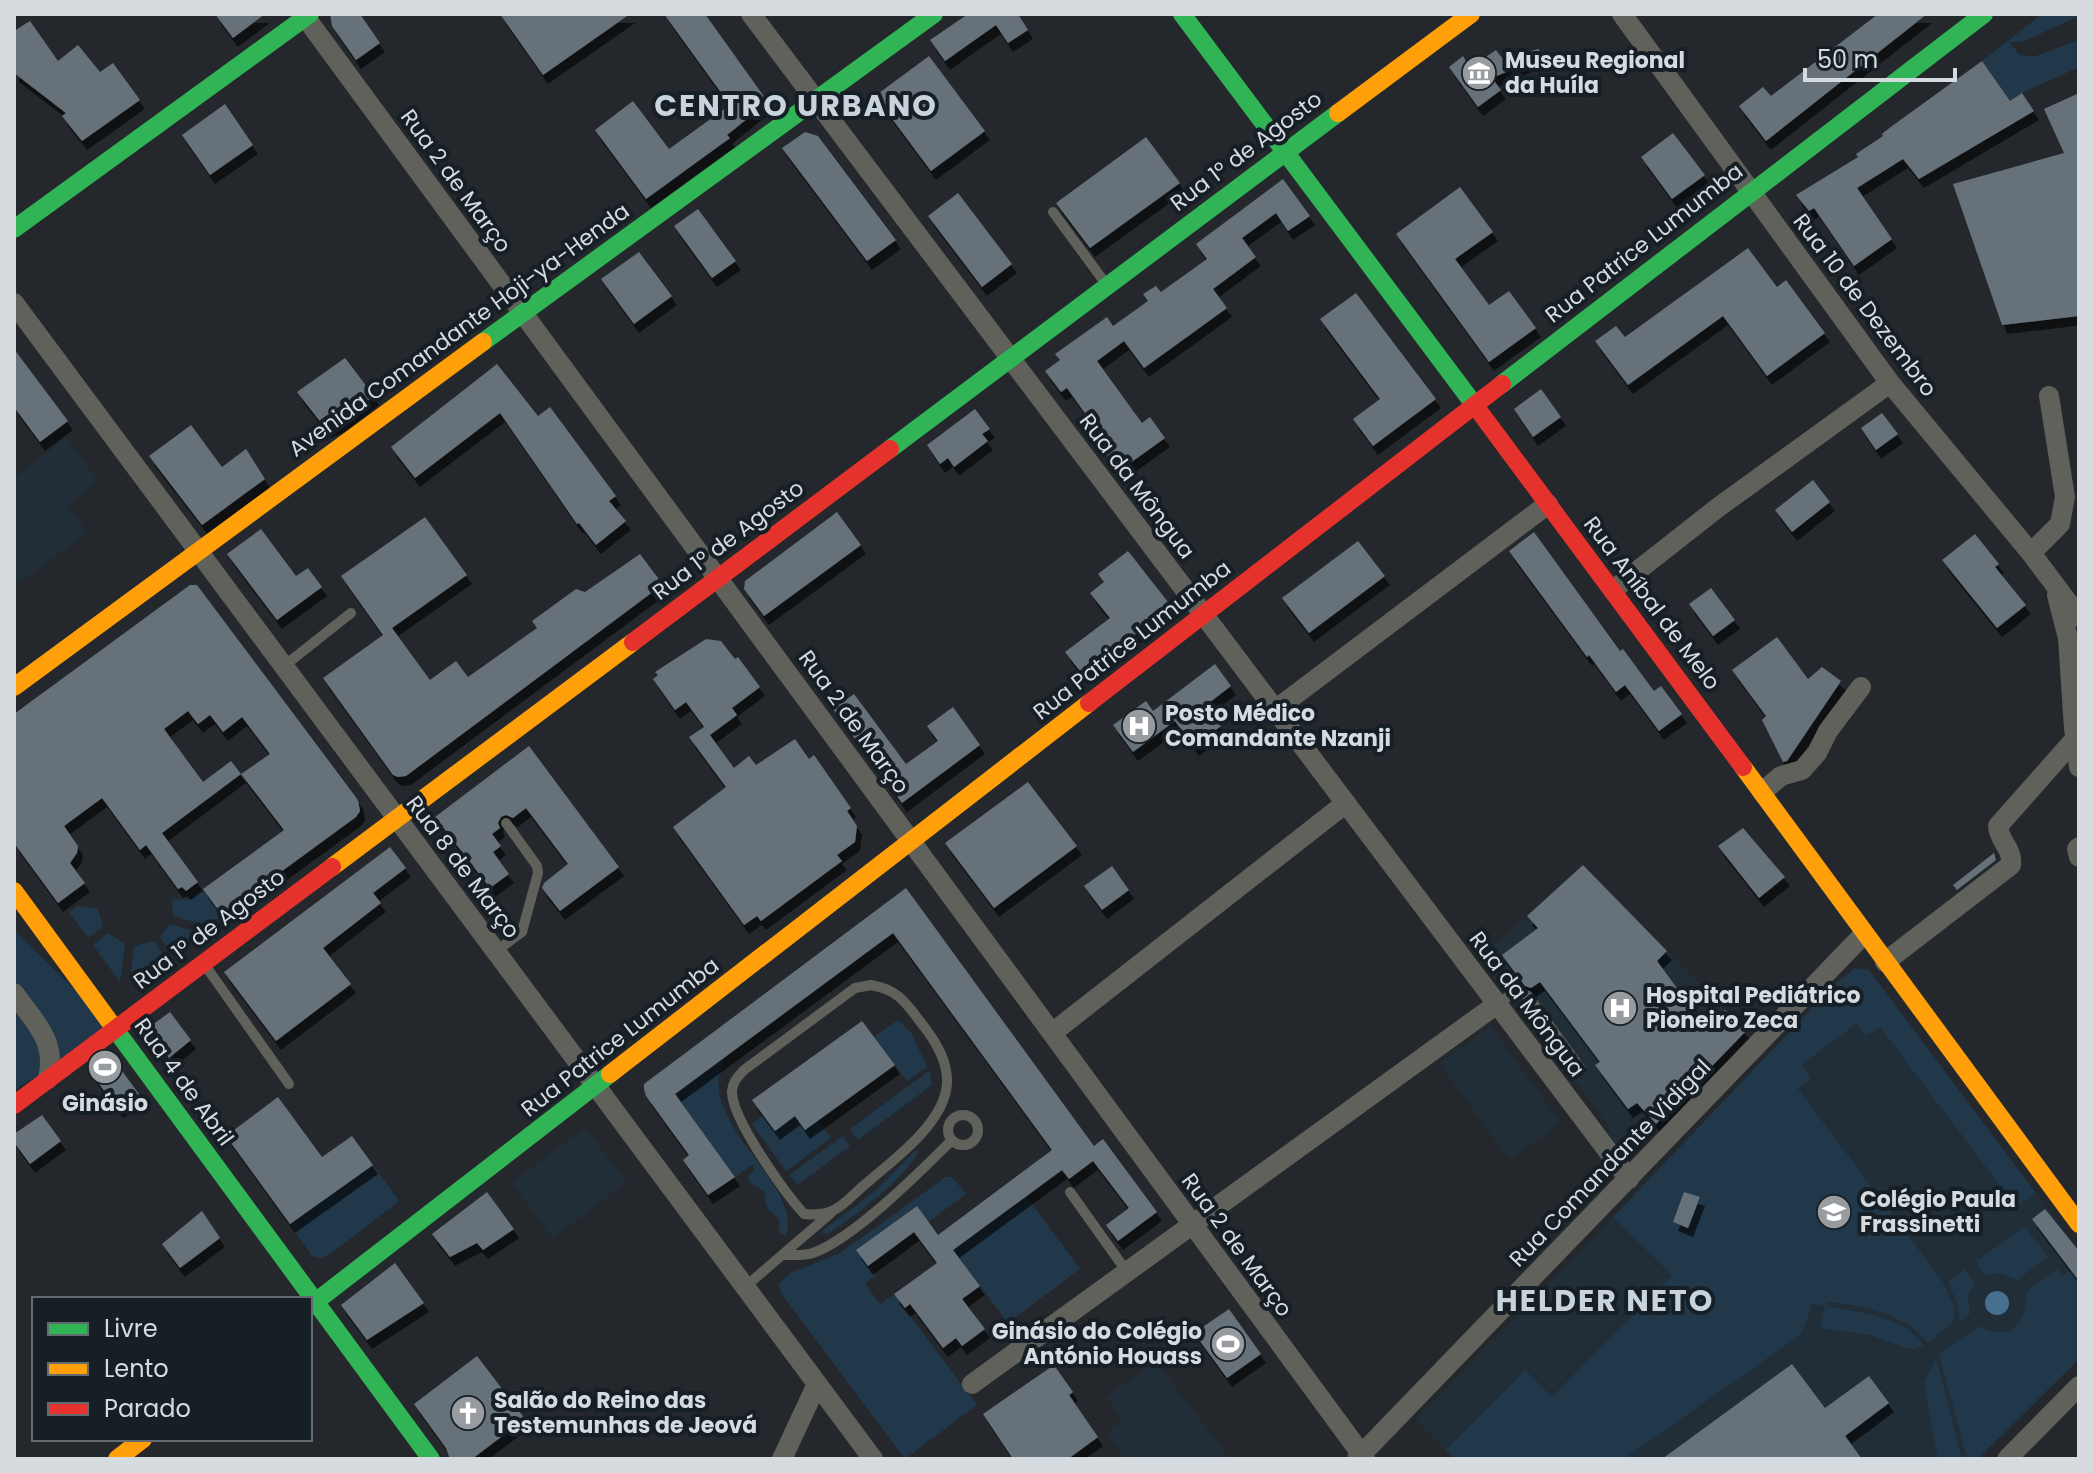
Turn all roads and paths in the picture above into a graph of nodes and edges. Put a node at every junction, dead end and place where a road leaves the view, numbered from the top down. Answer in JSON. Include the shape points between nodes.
{"nodes":[{"id":1,"x":751,"y":14,"type":"edge"},
{"id":2,"x":934,"y":14,"type":"edge"},
{"id":3,"x":1182,"y":14,"type":"edge"},
{"id":4,"x":1471,"y":14,"type":"edge"},
{"id":5,"x":1622,"y":14,"type":"edge"},
{"id":6,"x":1984,"y":14,"type":"edge"},
{"id":7,"x":306,"y":15,"type":"edge"},
{"id":8,"x":815,"y":99,"type":"junction"},
{"id":9,"x":1285,"y":152,"type":"junction"},
{"id":10,"x":1751,"y":191,"type":"junction"},
{"id":11,"x":1053,"y":212,"type":"dead end"},
{"id":12,"x":14,"y":229,"type":"edge"},
{"id":13,"x":1173,"y":236,"type":"junction"},
{"id":14,"x":1173,"y":257,"type":"dead end"},
{"id":15,"x":1110,"y":293,"type":"junction"},
{"id":16,"x":14,"y":303,"type":"edge"},
{"id":17,"x":523,"y":312,"type":"junction"},
{"id":18,"x":1010,"y":358,"type":"junction"},
{"id":19,"x":1890,"y":383,"type":"junction"},
{"id":20,"x":2049,"y":396,"type":"dead end"},
{"id":21,"x":1475,"y":404,"type":"junction"},
{"id":22,"x":1548,"y":504,"type":"junction"},
{"id":23,"x":198,"y":552,"type":"junction"},
{"id":24,"x":2031,"y":553,"type":"junction"},
{"id":25,"x":717,"y":578,"type":"junction"},
{"id":26,"x":2055,"y":583,"type":"junction"},
{"id":27,"x":1613,"y":590,"type":"junction"},
{"id":28,"x":351,"y":613,"type":"dead end"},
{"id":29,"x":1204,"y":615,"type":"junction"},
{"id":30,"x":2079,"y":617,"type":"edge"},
{"id":31,"x":284,"y":666,"type":"junction"},
{"id":32,"x":14,"y":687,"type":"edge"},
{"id":33,"x":1861,"y":687,"type":"dead end"},
{"id":34,"x":1275,"y":710,"type":"junction"},
{"id":35,"x":2075,"y":739,"type":"junction"},
{"id":36,"x":2079,"y":767,"type":"edge"},
{"id":37,"x":1762,"y":792,"type":"junction"},
{"id":38,"x":1346,"y":803,"type":"junction"},
{"id":39,"x":397,"y":818,"type":"junction"},
{"id":40,"x":506,"y":823,"type":"dead end"},
{"id":41,"x":912,"y":841,"type":"junction"},
{"id":42,"x":2079,"y":847,"type":"edge"},
{"id":43,"x":2079,"y":857,"type":"edge"},
{"id":44,"x":14,"y":891,"type":"edge"},
{"id":45,"x":1864,"y":934,"type":"junction"},
{"id":46,"x":496,"y":951,"type":"junction"},
{"id":47,"x":1885,"y":962,"type":"junction"},
{"id":48,"x":203,"y":963,"type":"junction"},
{"id":49,"x":14,"y":993,"type":"edge"},
{"id":50,"x":1497,"y":1004,"type":"junction"},
{"id":51,"x":115,"y":1029,"type":"junction"},
{"id":52,"x":1052,"y":1033,"type":"junction"},
{"id":53,"x":1581,"y":1069,"type":"dead end"},
{"id":54,"x":48,"y":1079,"type":"junction"},
{"id":55,"x":289,"y":1084,"type":"dead end"},
{"id":56,"x":596,"y":1086,"type":"junction"},
{"id":57,"x":14,"y":1105,"type":"edge"},
{"id":58,"x":952,"y":1140,"type":"dead end"},
{"id":59,"x":1629,"y":1179,"type":"junction"},
{"id":60,"x":1070,"y":1192,"type":"dead end"},
{"id":61,"x":836,"y":1210,"type":"junction"},
{"id":62,"x":2078,"y":1222,"type":"edge"},
{"id":63,"x":1193,"y":1226,"type":"junction"},
{"id":64,"x":782,"y":1255,"type":"junction"},
{"id":65,"x":1128,"y":1272,"type":"junction"},
{"id":66,"x":745,"y":1287,"type":"junction"},
{"id":67,"x":308,"y":1297,"type":"edge"},
{"id":68,"x":313,"y":1304,"type":"edge"},
{"id":69,"x":817,"y":1384,"type":"junction"},
{"id":70,"x":972,"y":1384,"type":"dead end"},
{"id":71,"x":2079,"y":1386,"type":"edge"},
{"id":72,"x":140,"y":1441,"type":"edge"},
{"id":73,"x":1362,"y":1457,"type":"edge"},
{"id":74,"x":117,"y":1459,"type":"edge"},
{"id":75,"x":431,"y":1459,"type":"edge"},
{"id":76,"x":782,"y":1459,"type":"edge"},
{"id":77,"x":873,"y":1459,"type":"edge"},
{"id":78,"x":2007,"y":1459,"type":"edge"}],
"edges":[{"from":1,"to":8,"type":"street","name":"Rua da Môngua"},
{"from":2,"to":8,"type":"street","name":"Avenida Comandante Hoji-ya-Henda"},
{"from":3,"to":9,"type":"street","name":"Rua Aníbal de Melo"},
{"from":4,"to":9,"type":"street","name":"Rua 1º de Agosto"},
{"from":5,"to":10,"type":"street","name":"Rua 10 de Dezembro"},
{"from":6,"to":10,"type":"street","name":"Rua Patrice Lumumba"},
{"from":7,"to":12,"type":"street"},
{"from":7,"to":17,"type":"street","name":"Rua 2 de Março"},
{"from":8,"to":17,"type":"street","name":"Avenida Comandante Hoji-ya-Henda"},
{"from":8,"to":18,"type":"street","name":"Rua da Môngua"},
{"from":9,"to":13,"type":"street","name":"Rua 1º de Agosto"},
{"from":9,"to":21,"type":"street","name":"Rua Aníbal de Melo"},
{"from":10,"to":19,"type":"street","name":"Rua 10 de Dezembro"},
{"from":10,"to":21,"type":"street","name":"Rua Patrice Lumumba"},
{"from":11,"to":15,"type":"lane"},
{"from":13,"to":14,"type":"lane"},
{"from":13,"to":15,"type":"street","name":"Rua 1º de Agosto"},
{"from":15,"to":18,"type":"street","name":"Rua 1º de Agosto","via":[[1092,297]]},
{"from":16,"to":23,"type":"street","name":"Rua 8 de Março"},
{"from":17,"to":23,"type":"street","name":"Avenida Comandante Hoji-ya-Henda"},
{"from":17,"to":25,"type":"street","name":"Rua 2 de Março"},
{"from":18,"to":25,"type":"street","name":"Rua 1º de Agosto"},
{"from":18,"to":29,"type":"street","name":"Rua da Môngua"},
{"from":19,"to":24,"type":"street","name":"Rua 10 de Dezembro"},
{"from":19,"to":27,"type":"street"},
{"from":20,"to":24,"type":"street","via":[[2065,497],[2060,524]]},
{"from":21,"to":22,"type":"street","name":"Rua Aníbal de Melo"},
{"from":21,"to":29,"type":"street","name":"Rua Patrice Lumumba"},
{"from":22,"to":27,"type":"street","name":"Rua Aníbal de Melo"},
{"from":22,"to":34,"type":"street"},
{"from":23,"to":31,"type":"street","name":"Rua 8 de Março"},
{"from":23,"to":32,"type":"street","name":"Avenida Comandante Hoji-ya-Henda"},
{"from":24,"to":26,"type":"street","name":"Rua 10 de Dezembro"},
{"from":25,"to":39,"type":"street","name":"Rua 1º de Agosto","via":[[468,772]]},
{"from":25,"to":41,"type":"street","name":"Rua 2 de Março"},
{"from":26,"to":30,"type":"street","name":"Rua 10 de Dezembro"},
{"from":26,"to":35,"type":"street","via":[[2068,638]]},
{"from":27,"to":37,"type":"street","name":"Rua Aníbal de Melo"},
{"from":28,"to":31,"type":"lane"},
{"from":29,"to":34,"type":"street","name":"Rua da Môngua"},
{"from":29,"to":41,"type":"street","name":"Rua Patrice Lumumba"},
{"from":31,"to":39,"type":"street","name":"Rua 8 de Março"},
{"from":33,"to":37,"type":"street","via":[[1802,770],[1781,776]]},
{"from":34,"to":38,"type":"street","name":"Rua da Môngua"},
{"from":35,"to":36,"type":"street"},
{"from":35,"to":47,"type":"street","via":[[1998,826],[2011,865]]},
{"from":37,"to":45,"type":"street","name":"Rua Aníbal de Melo"},
{"from":38,"to":50,"type":"street","name":"Rua da Môngua"},
{"from":38,"to":52,"type":"street"},
{"from":39,"to":46,"type":"street","name":"Rua 8 de Março"},
{"from":39,"to":48,"type":"street","name":"Rua 1º de Agosto"},
{"from":40,"to":46,"type":"lane","via":[[538,873],[522,932]]},
{"from":41,"to":52,"type":"street","name":"Rua 2 de Março"},
{"from":41,"to":56,"type":"street","name":"Rua Patrice Lumumba"},
{"from":42,"to":43,"type":"street"},
{"from":44,"to":51,"type":"street","name":"Rua 4 de Abril"},
{"from":45,"to":47,"type":"street","name":"Rua Aníbal de Melo"},
{"from":45,"to":59,"type":"street","name":"Rua Comandante Vidigal"},
{"from":46,"to":56,"type":"street","name":"Rua 8 de Março"},
{"from":47,"to":62,"type":"street","name":"Rua Aníbal de Melo"},
{"from":48,"to":51,"type":"street","name":"Rua 1º de Agosto"},
{"from":48,"to":55,"type":"lane"},
{"from":49,"to":54,"type":"street","via":[[46,1038],[52,1062]]},
{"from":50,"to":53,"type":"lane","via":[[1512,994],[1528,996]]},
{"from":50,"to":59,"type":"street","name":"Rua da Môngua"},
{"from":50,"to":63,"type":"street"},
{"from":51,"to":54,"type":"street","name":"Rua 1º de Agosto"},
{"from":51,"to":67,"type":"street","name":"Rua 4 de Abril"},
{"from":52,"to":63,"type":"street","name":"Rua 2 de Março"},
{"from":54,"to":57,"type":"street","name":"Rua 1º de Agosto"},
{"from":56,"to":66,"type":"street","name":"Rua 8 de Março"},
{"from":56,"to":68,"type":"street","name":"Rua Patrice Lumumba"},
{"from":58,"to":64,"type":"lane","via":[[833,1244],[810,1255]]},
{"from":59,"to":73,"type":"street","name":"Rua Comandante Vidigal"},
{"from":60,"to":65,"type":"lane"},
{"from":61,"to":61,"type":"lane","via":[[804,1214],[797,1206],[737,1115],[734,1081],[855,988],[888,988],[931,1035],[945,1063],[947,1089],[940,1109],[915,1141]]},
{"from":61,"to":64,"type":"lane"},
{"from":63,"to":65,"type":"street"},
{"from":63,"to":73,"type":"street","name":"Rua 2 de Março"},
{"from":64,"to":66,"type":"lane"},
{"from":65,"to":70,"type":"street"},
{"from":66,"to":69,"type":"street","name":"Rua 8 de Março"},
{"from":68,"to":75,"type":"street","name":"Rua 4 de Abril"},
{"from":69,"to":76,"type":"street"},
{"from":69,"to":77,"type":"street","name":"Rua 8 de Março"},
{"from":71,"to":78,"type":"street"},
{"from":72,"to":74,"type":"street"}]}
